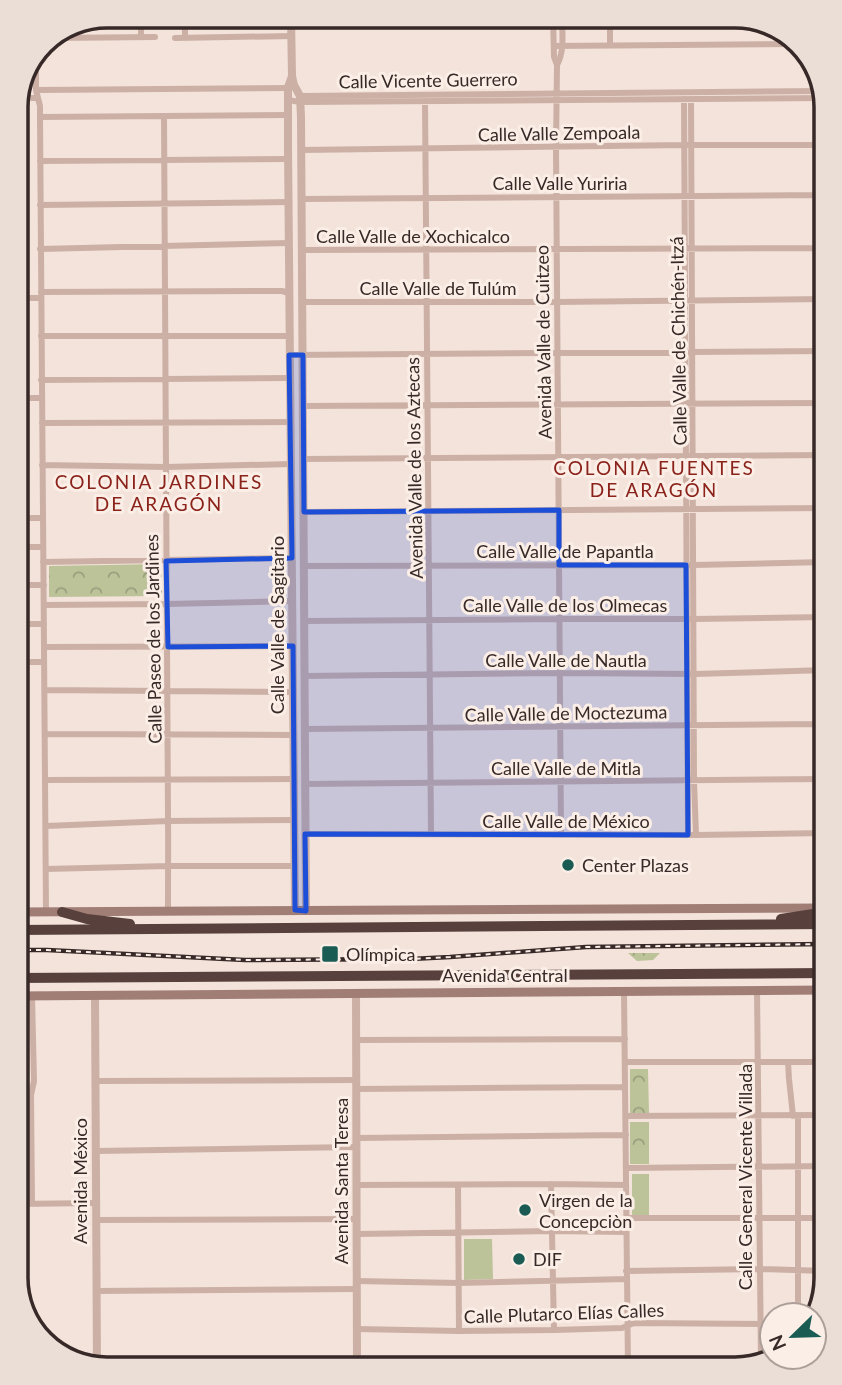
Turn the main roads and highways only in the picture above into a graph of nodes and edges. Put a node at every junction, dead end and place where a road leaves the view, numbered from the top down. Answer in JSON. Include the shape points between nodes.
{"nodes":[{"id":1,"x":814,"y":910,"type":"edge"},
{"id":2,"x":28,"y":912,"type":"edge"},
{"id":3,"x":62,"y":912,"type":"junction"},
{"id":4,"x":814,"y":912,"type":"edge"},
{"id":5,"x":814,"y":924,"type":"edge"},
{"id":6,"x":739,"y":925,"type":"junction"},
{"id":7,"x":153,"y":929,"type":"junction"},
{"id":8,"x":28,"y":930,"type":"edge"},
{"id":9,"x":814,"y":973,"type":"edge"},
{"id":10,"x":28,"y":978,"type":"edge"},
{"id":11,"x":814,"y":990,"type":"edge"},
{"id":12,"x":28,"y":996,"type":"edge"}],
"edges":[{"from":1,"to":3,"type":"main road"},
{"from":2,"to":3,"type":"main road"},
{"from":3,"to":7,"type":"highway"},
{"from":4,"to":6,"type":"highway"},
{"from":5,"to":6,"type":"highway"},
{"from":6,"to":7,"type":"highway"},
{"from":7,"to":8,"type":"highway"},
{"from":9,"to":10,"type":"highway","name":"Avenida Central"},
{"from":11,"to":12,"type":"main road","name":"Avenida Central"}]}
